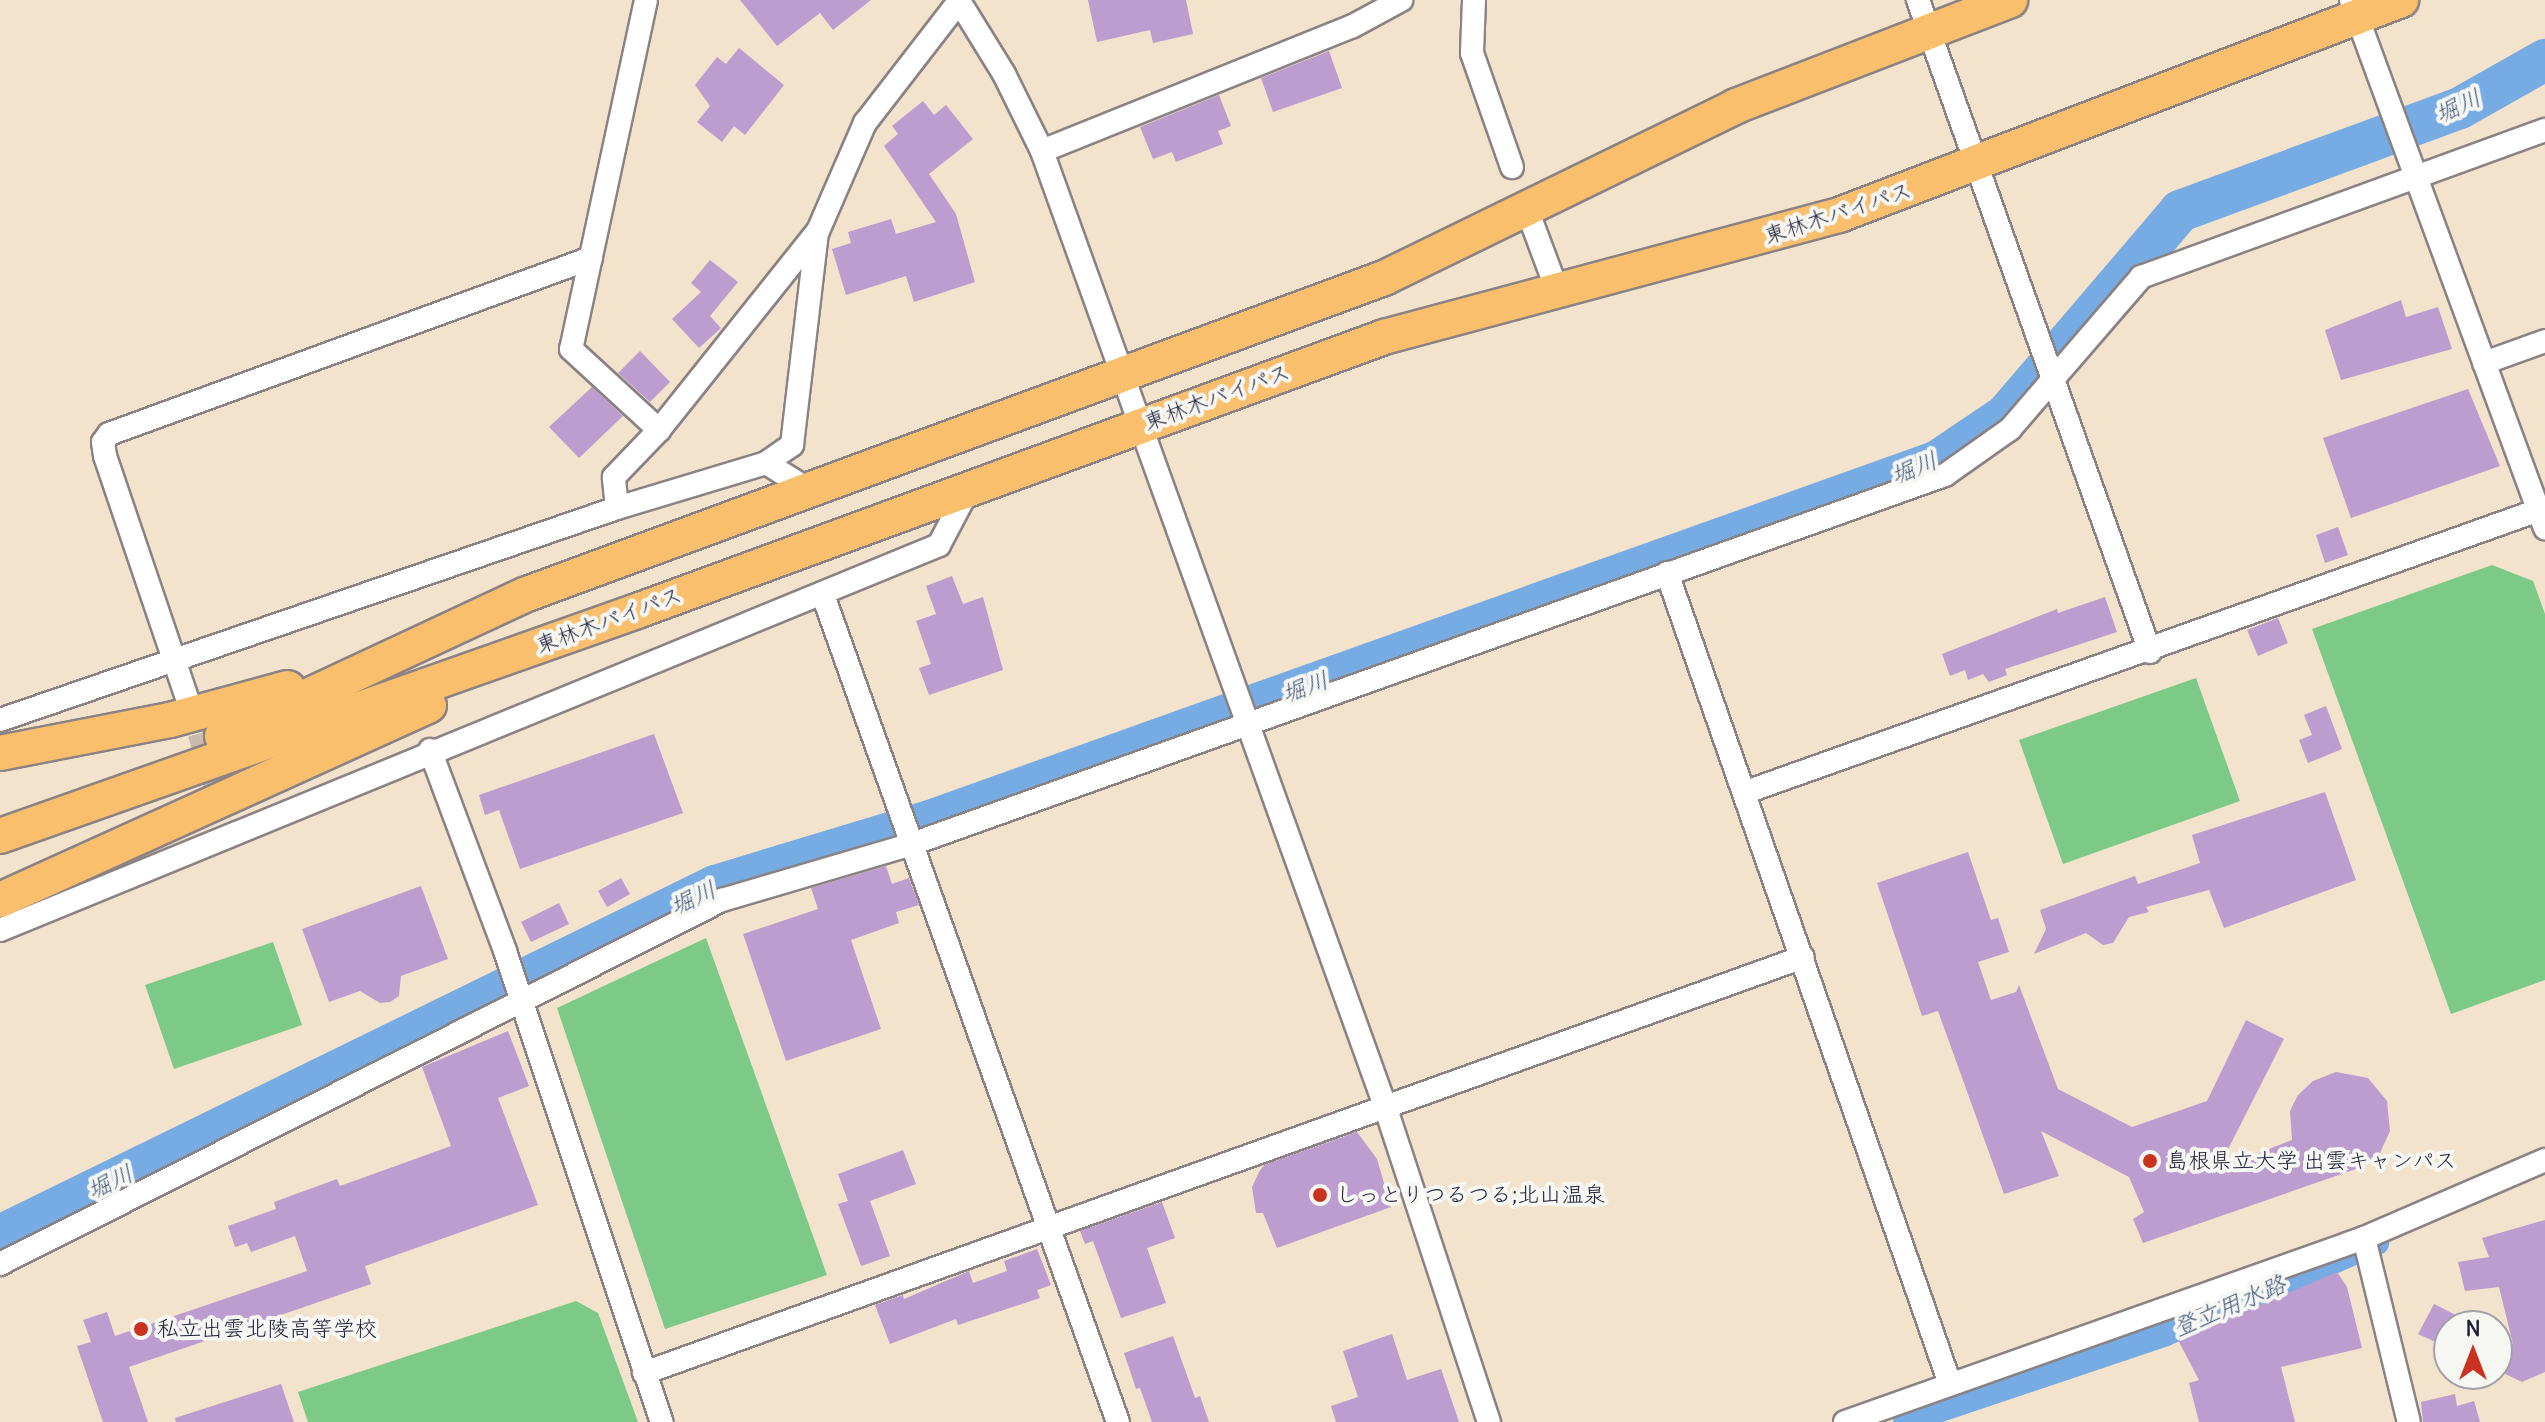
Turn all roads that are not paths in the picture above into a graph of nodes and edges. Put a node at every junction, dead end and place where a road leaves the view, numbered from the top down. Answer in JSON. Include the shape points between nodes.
{"nodes":[{"id":1,"x":646,"y":0,"type":"edge"},
{"id":2,"x":1401,"y":0,"type":"edge"},
{"id":3,"x":1474,"y":0,"type":"edge"},
{"id":4,"x":2010,"y":0,"type":"edge"},
{"id":5,"x":2401,"y":0,"type":"edge"},
{"id":6,"x":960,"y":1,"type":"edge"},
{"id":7,"x":2354,"y":9,"type":"edge"},
{"id":8,"x":1923,"y":15,"type":"edge"},
{"id":9,"x":2545,"y":130,"type":"edge"},
{"id":10,"x":1042,"y":151,"type":"junction"},
{"id":11,"x":1976,"y":165,"type":"junction"},
{"id":12,"x":1512,"y":167,"type":"dead end"},
{"id":13,"x":2416,"y":178,"type":"junction"},
{"id":14,"x":1526,"y":207,"type":"junction"},
{"id":15,"x":818,"y":231,"type":"junction"},
{"id":16,"x":591,"y":258,"type":"junction"},
{"id":17,"x":1557,"y":290,"type":"junction"},
{"id":18,"x":2545,"y":341,"type":"edge"},
{"id":19,"x":2484,"y":363,"type":"junction"},
{"id":20,"x":1123,"y":376,"type":"junction"},
{"id":21,"x":2053,"y":379,"type":"junction"},
{"id":22,"x":1141,"y":424,"type":"junction"},
{"id":23,"x":659,"y":430,"type":"junction"},
{"id":24,"x":766,"y":463,"type":"junction"},
{"id":25,"x":969,"y":488,"type":"junction"},
{"id":26,"x":811,"y":491,"type":"junction"},
{"id":27,"x":617,"y":508,"type":"junction"},
{"id":28,"x":2542,"y":519,"type":"edge"},
{"id":29,"x":1667,"y":573,"type":"junction"},
{"id":30,"x":527,"y":594,"type":"junction"},
{"id":31,"x":823,"y":595,"type":"junction"},
{"id":32,"x":637,"y":611,"type":"junction"},
{"id":33,"x":2150,"y":652,"type":"junction"},
{"id":34,"x":175,"y":659,"type":"junction"},
{"id":35,"x":188,"y":701,"type":"tunnel mouth"},
{"id":36,"x":0,"y":720,"type":"edge"},
{"id":37,"x":1248,"y":726,"type":"junction"},
{"id":38,"x":430,"y":750,"type":"junction"},
{"id":39,"x":0,"y":753,"type":"edge"},
{"id":40,"x":1746,"y":792,"type":"junction"},
{"id":41,"x":222,"y":810,"type":"tunnel mouth"},
{"id":42,"x":41,"y":821,"type":"junction"},
{"id":43,"x":229,"y":834,"type":"junction"},
{"id":44,"x":0,"y":836,"type":"edge"},
{"id":45,"x":912,"y":844,"type":"junction"},
{"id":46,"x":0,"y":900,"type":"edge"},
{"id":47,"x":0,"y":930,"type":"edge"},
{"id":48,"x":1803,"y":957,"type":"junction"},
{"id":49,"x":521,"y":1001,"type":"junction"},
{"id":50,"x":1385,"y":1106,"type":"junction"},
{"id":51,"x":2545,"y":1160,"type":"edge"},
{"id":52,"x":1047,"y":1227,"type":"junction"},
{"id":53,"x":2364,"y":1238,"type":"junction"},
{"id":54,"x":0,"y":1264,"type":"edge"},
{"id":55,"x":644,"y":1373,"type":"junction"},
{"id":56,"x":1950,"y":1384,"type":"junction"},
{"id":57,"x":662,"y":1422,"type":"edge"},
{"id":58,"x":1118,"y":1422,"type":"edge"},
{"id":59,"x":1489,"y":1422,"type":"edge"},
{"id":60,"x":1845,"y":1422,"type":"edge"},
{"id":61,"x":2409,"y":1422,"type":"edge"}],
"edges":[{"from":1,"to":16,"type":"street"},
{"from":2,"to":10,"type":"street","via":[[1353,26]]},
{"from":3,"to":12,"type":"street","via":[[1472,53]]},
{"from":4,"to":8,"type":"highway","name":"東林木バイパス"},
{"from":5,"to":7,"type":"highway","name":"東林木バイパス"},
{"from":6,"to":10,"type":"street"},
{"from":6,"to":15,"type":"street","via":[[865,123]]},
{"from":7,"to":11,"type":"highway","name":"東林木バイパス"},
{"from":7,"to":13,"type":"street"},
{"from":8,"to":11,"type":"street"},
{"from":8,"to":14,"type":"highway","name":"東林木バイパス"},
{"from":9,"to":13,"type":"street"},
{"from":10,"to":20,"type":"street"},
{"from":11,"to":17,"type":"highway","name":"東林木バイパス","via":[[1839,215]]},
{"from":11,"to":21,"type":"street"},
{"from":13,"to":19,"type":"street"},
{"from":13,"to":21,"type":"street","via":[[2141,277]]},
{"from":14,"to":17,"type":"street"},
{"from":14,"to":20,"type":"highway","name":"東林木バイパス","via":[[1384,278]]},
{"from":15,"to":23,"type":"street"},
{"from":15,"to":24,"type":"street","via":[[792,445]]},
{"from":16,"to":23,"type":"street","via":[[571,349]]},
{"from":16,"to":34,"type":"street","via":[[109,434],[103,442],[105,456]]},
{"from":17,"to":22,"type":"highway","name":"東林木バイパス","via":[[1384,337]]},
{"from":18,"to":19,"type":"street"},
{"from":19,"to":28,"type":"street"},
{"from":20,"to":22,"type":"street"},
{"from":20,"to":26,"type":"highway","name":"東林木バイパス"},
{"from":21,"to":29,"type":"street","via":[[2010,429],[1945,475]]},
{"from":21,"to":33,"type":"street"},
{"from":22,"to":25,"type":"highway","name":"東林木バイパス"},
{"from":22,"to":37,"type":"street"},
{"from":23,"to":27,"type":"street","via":[[614,477]]},
{"from":24,"to":26,"type":"street"},
{"from":24,"to":27,"type":"street"},
{"from":25,"to":31,"type":"street","via":[[939,545]]},
{"from":25,"to":32,"type":"highway","name":"東林木バイパス"},
{"from":26,"to":30,"type":"highway","name":"東林木バイパス"},
{"from":27,"to":34,"type":"street"},
{"from":28,"to":33,"type":"street"},
{"from":29,"to":37,"type":"street"},
{"from":29,"to":40,"type":"street"},
{"from":30,"to":39,"type":"highway","via":[[284,689],[170,720]]},
{"from":30,"to":42,"type":"highway","name":"東林木バイパス"},
{"from":31,"to":38,"type":"street"},
{"from":31,"to":45,"type":"street"},
{"from":32,"to":42,"type":"highway","name":"東林木バイパス"},
{"from":32,"to":46,"type":"highway"},
{"from":33,"to":40,"type":"street"},
{"from":34,"to":35,"type":"street"},
{"from":34,"to":36,"type":"street"},
{"from":37,"to":45,"type":"street"},
{"from":37,"to":50,"type":"street"},
{"from":38,"to":43,"type":"street"},
{"from":38,"to":49,"type":"street"},
{"from":40,"to":48,"type":"street"},
{"from":41,"to":43,"type":"street"},
{"from":42,"to":44,"type":"highway","name":"東林木バイパス"},
{"from":43,"to":47,"type":"street"},
{"from":45,"to":49,"type":"street","via":[[722,900]]},
{"from":45,"to":52,"type":"street"},
{"from":48,"to":50,"type":"street"},
{"from":48,"to":56,"type":"street"},
{"from":49,"to":54,"type":"street"},
{"from":49,"to":55,"type":"street"},
{"from":50,"to":52,"type":"street"},
{"from":50,"to":59,"type":"street"},
{"from":51,"to":53,"type":"street"},
{"from":52,"to":55,"type":"street"},
{"from":52,"to":58,"type":"street"},
{"from":53,"to":56,"type":"street"},
{"from":53,"to":61,"type":"street"},
{"from":55,"to":57,"type":"street"},
{"from":56,"to":60,"type":"street"}]}
